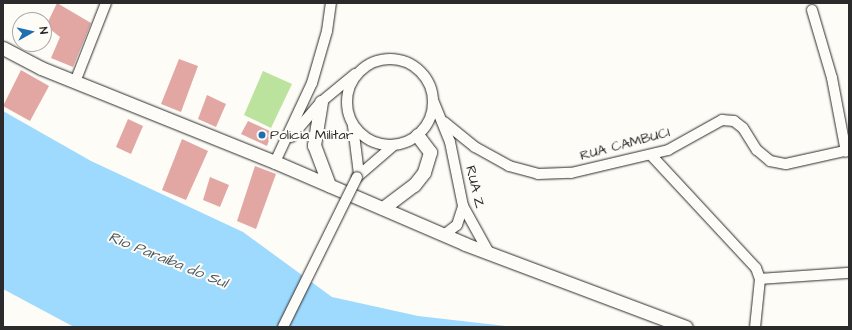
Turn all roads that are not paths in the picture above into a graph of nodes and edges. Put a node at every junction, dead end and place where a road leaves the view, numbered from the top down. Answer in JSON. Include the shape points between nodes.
{"nodes":[{"id":1,"x":106,"y":3,"type":"edge"},
{"id":2,"x":331,"y":3,"type":"edge"},
{"id":3,"x":812,"y":10,"type":"dead end"},
{"id":4,"x":3,"y":48,"type":"edge"},
{"id":5,"x":358,"y":72,"type":"junction"},
{"id":6,"x":75,"y":82,"type":"junction"},
{"id":7,"x":433,"y":100,"type":"junction"},
{"id":8,"x":321,"y":102,"type":"junction"},
{"id":9,"x":444,"y":122,"type":"junction"},
{"id":10,"x":353,"y":124,"type":"junction"},
{"id":11,"x":417,"y":135,"type":"junction"},
{"id":12,"x":394,"y":145,"type":"junction"},
{"id":13,"x":283,"y":146,"type":"junction"},
{"id":14,"x":848,"y":151,"type":"edge"},
{"id":15,"x":650,"y":155,"type":"junction"},
{"id":16,"x":275,"y":162,"type":"junction"},
{"id":17,"x":358,"y":175,"type":"junction"},
{"id":18,"x":329,"y":185,"type":"junction"},
{"id":19,"x":463,"y":206,"type":"junction"},
{"id":20,"x":383,"y":208,"type":"junction"},
{"id":21,"x":444,"y":235,"type":"junction"},
{"id":22,"x":489,"y":254,"type":"junction"},
{"id":23,"x":849,"y":273,"type":"edge"},
{"id":24,"x":760,"y":279,"type":"junction"},
{"id":25,"x":283,"y":327,"type":"edge"},
{"id":26,"x":686,"y":327,"type":"edge"},
{"id":27,"x":755,"y":327,"type":"edge"}],
"edges":[{"from":1,"to":6,"type":"street"},
{"from":2,"to":13,"type":"street","via":[[327,31],[312,83]]},
{"from":3,"to":14,"type":"street","via":[[832,78]]},
{"from":4,"to":6,"type":"main road"},
{"from":5,"to":7,"type":"street","via":[[383,59],[411,64],[422,73]]},
{"from":5,"to":8,"type":"street"},
{"from":5,"to":10,"type":"street","via":[[347,97]]},
{"from":6,"to":16,"type":"main road"},
{"from":7,"to":9,"type":"street"},
{"from":7,"to":11,"type":"street","via":[[429,120]]},
{"from":8,"to":13,"type":"street"},
{"from":8,"to":18,"type":"main road","via":[[314,145]]},
{"from":9,"to":15,"type":"street","name":"RUA CAMBUCI","via":[[475,147],[509,166],[538,174],[571,173]]},
{"from":9,"to":19,"type":"street","name":"RUA Z"},
{"from":10,"to":12,"type":"street","via":[[370,140]]},
{"from":10,"to":17,"type":"street"},
{"from":11,"to":12,"type":"street"},
{"from":11,"to":20,"type":"main road","via":[[430,152],[424,172],[414,185]]},
{"from":12,"to":17,"type":"street"},
{"from":13,"to":16,"type":"street"},
{"from":14,"to":15,"type":"street","name":"RUA CAMBUCI","via":[[786,164],[770,161],[743,128],[734,121],[722,120],[683,143]]},
{"from":15,"to":24,"type":"street","via":[[747,257]]},
{"from":16,"to":18,"type":"main road"},
{"from":17,"to":25,"type":"street","bridge":true},
{"from":18,"to":20,"type":"main road"},
{"from":19,"to":21,"type":"street","via":[[457,225]]},
{"from":19,"to":22,"type":"street","name":"RUA Z"},
{"from":20,"to":21,"type":"main road"},
{"from":21,"to":22,"type":"main road"},
{"from":22,"to":26,"type":"main road"},
{"from":23,"to":24,"type":"street"},
{"from":24,"to":27,"type":"street"}]}
